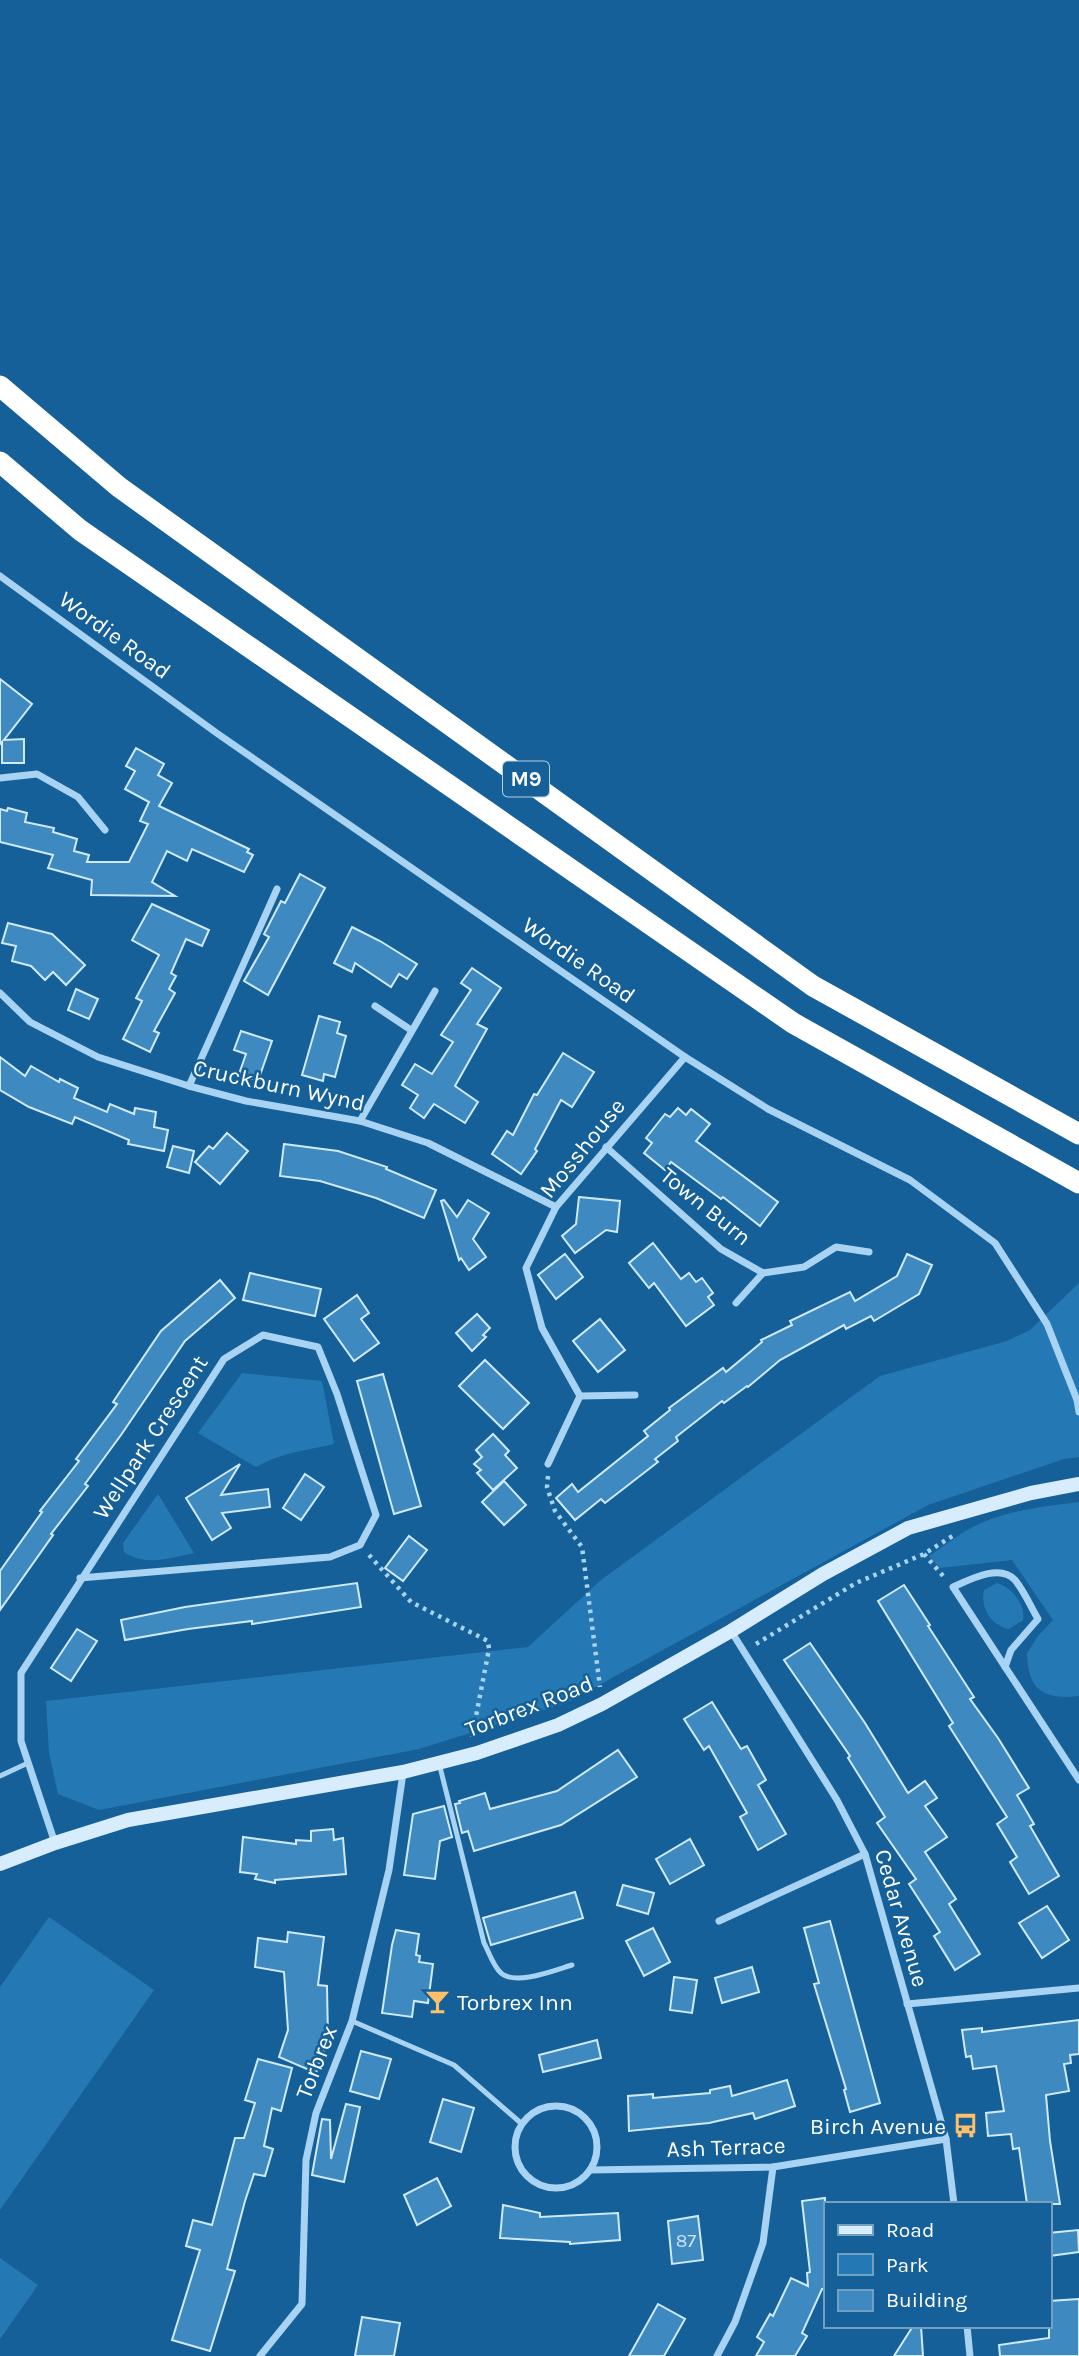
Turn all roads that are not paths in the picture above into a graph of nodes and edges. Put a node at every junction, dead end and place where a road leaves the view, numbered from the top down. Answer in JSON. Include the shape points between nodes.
{"nodes":[{"id":1,"x":0,"y":386,"type":"edge"},
{"id":2,"x":0,"y":462,"type":"edge"},
{"id":3,"x":0,"y":576,"type":"edge"},
{"id":4,"x":0,"y":778,"type":"edge"},
{"id":5,"x":105,"y":830,"type":"dead end"},
{"id":6,"x":278,"y":889,"type":"dead end"},
{"id":7,"x":435,"y":990,"type":"dead end"},
{"id":8,"x":0,"y":993,"type":"edge"},
{"id":9,"x":375,"y":1006,"type":"dead end"},
{"id":10,"x":411,"y":1030,"type":"junction"},
{"id":11,"x":685,"y":1057,"type":"junction"},
{"id":12,"x":189,"y":1086,"type":"junction"},
{"id":13,"x":360,"y":1121,"type":"junction"},
{"id":14,"x":1079,"y":1134,"type":"edge"},
{"id":15,"x":606,"y":1147,"type":"junction"},
{"id":16,"x":1079,"y":1183,"type":"edge"},
{"id":17,"x":556,"y":1207,"type":"junction"},
{"id":18,"x":869,"y":1252,"type":"dead end"},
{"id":19,"x":762,"y":1273,"type":"junction"},
{"id":20,"x":736,"y":1303,"type":"dead end"},
{"id":21,"x":635,"y":1395,"type":"dead end"},
{"id":22,"x":580,"y":1396,"type":"junction"},
{"id":23,"x":1079,"y":1412,"type":"edge"},
{"id":24,"x":548,"y":1464,"type":"road end"},
{"id":25,"x":1079,"y":1484,"type":"edge"},
{"id":26,"x":80,"y":1578,"type":"junction"},
{"id":27,"x":731,"y":1631,"type":"junction"},
{"id":28,"x":1005,"y":1667,"type":"junction"},
{"id":29,"x":439,"y":1762,"type":"junction"},
{"id":30,"x":28,"y":1763,"type":"junction"},
{"id":31,"x":403,"y":1772,"type":"junction"},
{"id":32,"x":0,"y":1776,"type":"edge"},
{"id":33,"x":1079,"y":1780,"type":"edge"},
{"id":34,"x":55,"y":1843,"type":"junction"},
{"id":35,"x":865,"y":1854,"type":"junction"},
{"id":36,"x":0,"y":1864,"type":"edge"},
{"id":37,"x":719,"y":1921,"type":"dead end"},
{"id":38,"x":572,"y":1965,"type":"dead end"},
{"id":39,"x":1079,"y":1988,"type":"edge"},
{"id":40,"x":907,"y":2004,"type":"junction"},
{"id":41,"x":352,"y":2021,"type":"junction"},
{"id":42,"x":522,"y":2124,"type":"junction"},
{"id":43,"x":946,"y":2138,"type":"junction"},
{"id":44,"x":773,"y":2167,"type":"junction"},
{"id":45,"x":590,"y":2170,"type":"junction"},
{"id":46,"x":954,"y":2202,"type":"edge"},
{"id":47,"x":967,"y":2328,"type":"edge"},
{"id":48,"x":260,"y":2356,"type":"edge"},
{"id":49,"x":717,"y":2356,"type":"edge"},
{"id":50,"x":970,"y":2356,"type":"edge"}],
"edges":[{"from":1,"to":14,"type":"highway","number":"M9","via":[[119,487],[814,986]]},
{"from":2,"to":16,"type":"highway","number":"M9","via":[[79,530],[793,1023]]},
{"from":3,"to":11,"type":"street","name":"Wordie Road","via":[[218,734]]},
{"from":4,"to":5,"type":"street","via":[[37,774],[78,797]]},
{"from":6,"to":12,"type":"street"},
{"from":7,"to":10,"type":"street"},
{"from":8,"to":12,"type":"street","name":"Cruckburn Wynd","via":[[30,1022],[98,1057]]},
{"from":9,"to":10,"type":"street"},
{"from":10,"to":13,"type":"street"},
{"from":11,"to":15,"type":"street","name":"Mosshouse"},
{"from":11,"to":23,"type":"street","name":"Wordie Road","via":[[768,1109],[910,1180],[995,1243],[1046,1324]]},
{"from":12,"to":13,"type":"street","name":"Cruckburn Wynd"},
{"from":13,"to":17,"type":"street","name":"Cruckburn Wynd","via":[[428,1143]]},
{"from":15,"to":17,"type":"street","name":"Mosshouse"},
{"from":15,"to":19,"type":"street","name":"Town Burn","via":[[721,1249]]},
{"from":17,"to":22,"type":"street","name":"Mosshouse","via":[[526,1268],[542,1328]]},
{"from":18,"to":19,"type":"street","name":"Town Burn","via":[[836,1247],[804,1267]]},
{"from":19,"to":20,"type":"street"},
{"from":21,"to":22,"type":"street"},
{"from":22,"to":24,"type":"street"},
{"from":25,"to":27,"type":"street","name":"Torbrex Road","via":[[908,1528]]},
{"from":26,"to":26,"type":"street","name":"Wellpark Crescent","via":[[330,1557],[360,1545],[376,1515],[318,1347],[263,1335],[224,1359]]},
{"from":26,"to":30,"type":"street","name":"Wellpark Crescent","via":[[21,1673],[21,1741]]},
{"from":27,"to":29,"type":"street","name":"Torbrex Road","via":[[558,1725]]},
{"from":27,"to":35,"type":"street","name":"Cedar Avenue","via":[[837,1800]]},
{"from":28,"to":28,"type":"street","via":[[1011,1650],[1038,1619],[1014,1578],[1000,1573],[977,1576],[953,1587]]},
{"from":28,"to":33,"type":"street"},
{"from":29,"to":31,"type":"street","name":"Torbrex Road"},
{"from":29,"to":38,"type":"lane","via":[[484,1943],[501,1974],[512,1979]]},
{"from":30,"to":32,"type":"lane"},
{"from":30,"to":34,"type":"street","name":"Wellpark Crescent"},
{"from":31,"to":34,"type":"street","name":"Torbrex Road","via":[[128,1820]]},
{"from":31,"to":41,"type":"street","name":"Torbrex","via":[[390,1870]]},
{"from":34,"to":36,"type":"street","name":"Torbrex Road"},
{"from":35,"to":37,"type":"street"},
{"from":35,"to":40,"type":"street","name":"Cedar Avenue"},
{"from":39,"to":40,"type":"street"},
{"from":40,"to":43,"type":"street","name":"Cedar Avenue"},
{"from":41,"to":42,"type":"lane","via":[[454,2065]]},
{"from":41,"to":48,"type":"street","name":"Torbrex","via":[[316,2113],[306,2160],[302,2304]]},
{"from":42,"to":45,"type":"street","via":[[554,2106],[579,2113],[588,2122],[597,2146]]},
{"from":42,"to":45,"type":"street","via":[[516,2158],[538,2184],[561,2188]]},
{"from":43,"to":44,"type":"street","name":"Ash Terrace"},
{"from":43,"to":46,"type":"street","name":"Cedar Avenue"},
{"from":44,"to":45,"type":"street","name":"Ash Terrace"},
{"from":44,"to":49,"type":"street","via":[[763,2243]]},
{"from":47,"to":50,"type":"street"}]}
